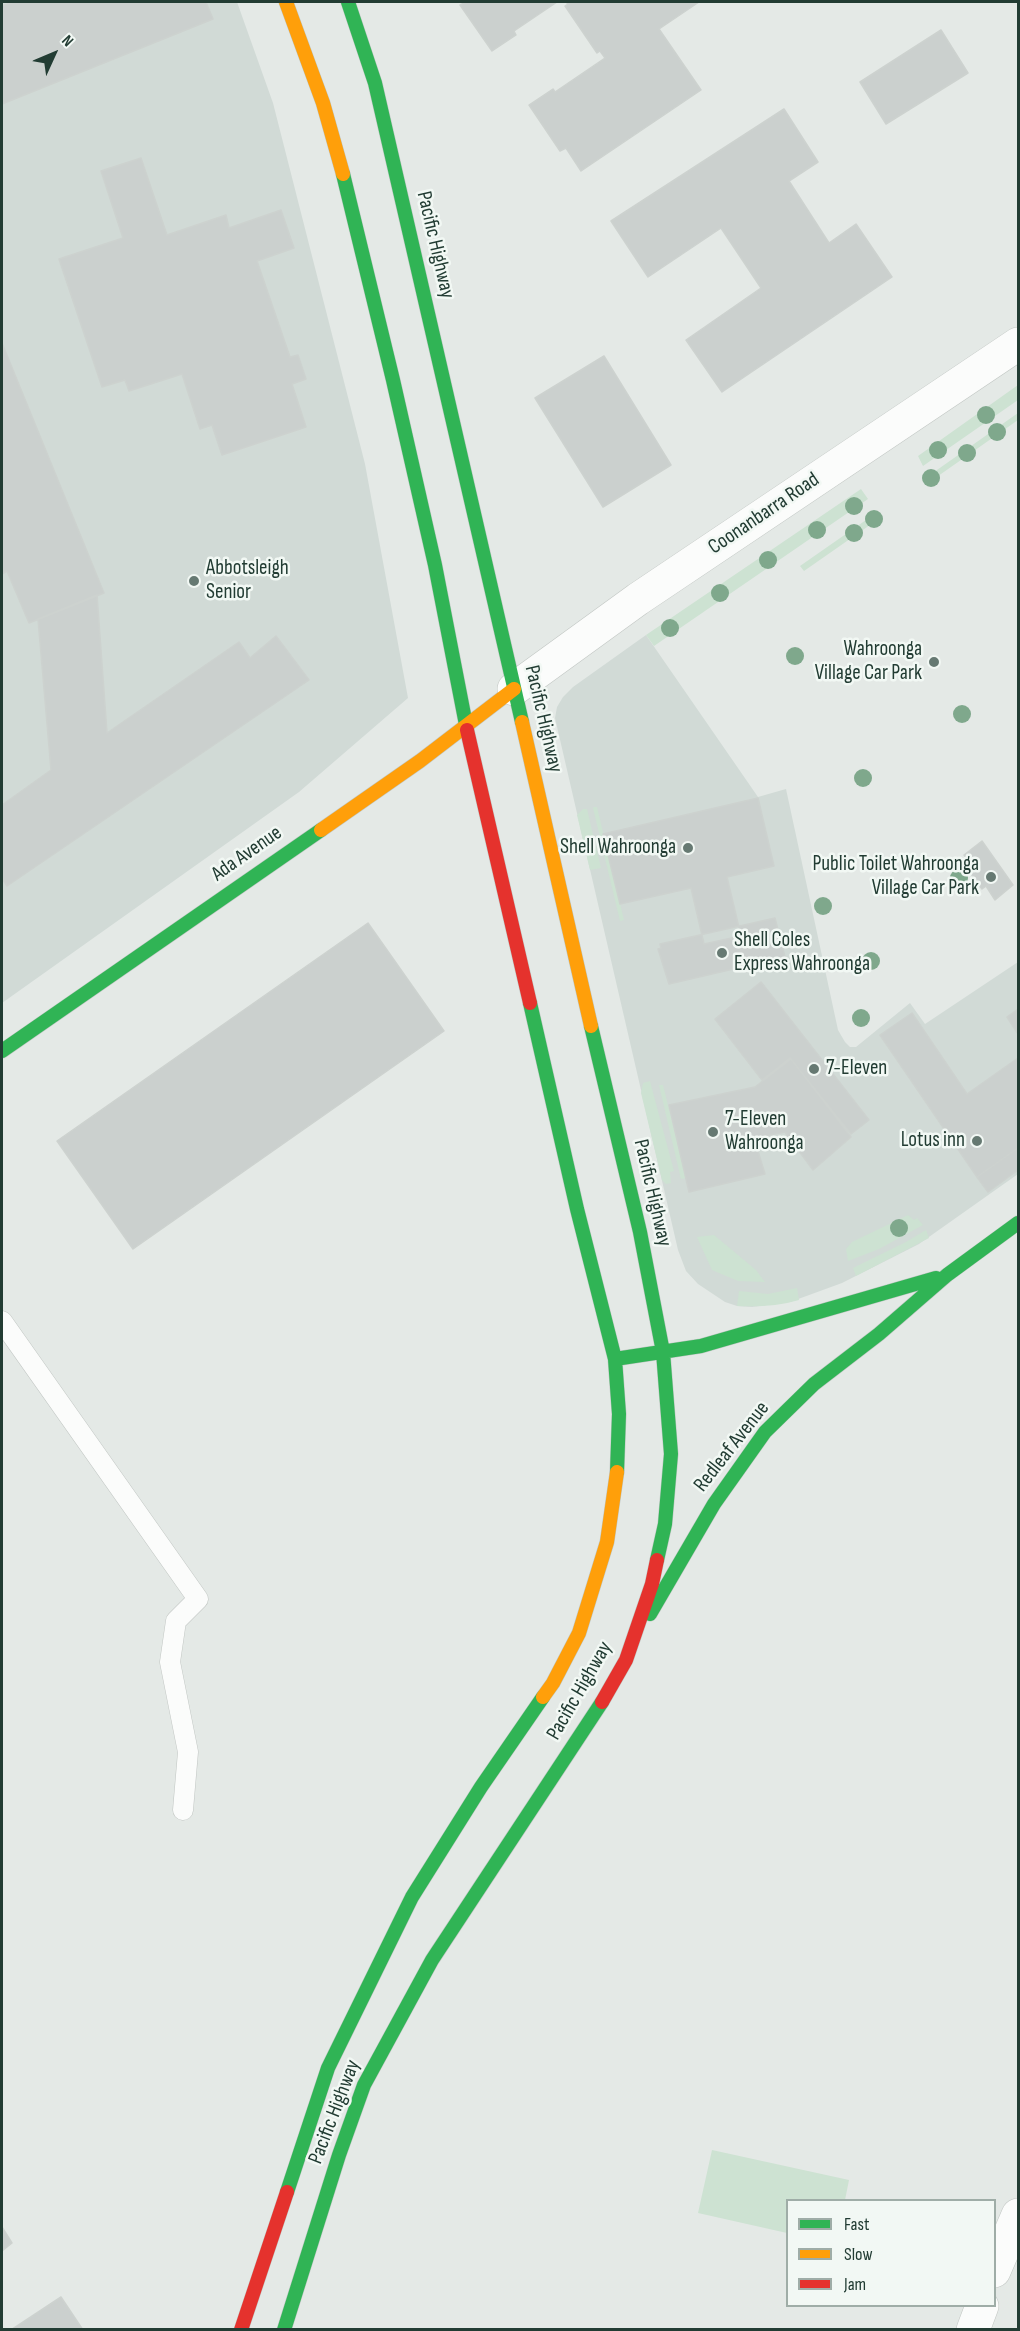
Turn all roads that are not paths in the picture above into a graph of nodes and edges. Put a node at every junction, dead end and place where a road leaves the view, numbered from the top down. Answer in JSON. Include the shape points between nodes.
{"nodes":[{"id":1,"x":286,"y":2,"type":"edge"},
{"id":2,"x":348,"y":2,"type":"edge"},
{"id":3,"x":1018,"y":344,"type":"edge"},
{"id":4,"x":514,"y":689,"type":"junction"},
{"id":5,"x":466,"y":725,"type":"junction"},
{"id":6,"x":2,"y":1051,"type":"edge"},
{"id":7,"x":1018,"y":1223,"type":"edge"},
{"id":8,"x":947,"y":1275,"type":"junction"},
{"id":9,"x":2,"y":1322,"type":"edge"},
{"id":10,"x":663,"y":1352,"type":"junction"},
{"id":11,"x":615,"y":1359,"type":"junction"},
{"id":12,"x":626,"y":1660,"type":"junction"},
{"id":13,"x":183,"y":1810,"type":"dead end"},
{"id":14,"x":1018,"y":2215,"type":"edge"},
{"id":15,"x":996,"y":2266,"type":"edge"},
{"id":16,"x":982,"y":2307,"type":"edge"},
{"id":17,"x":240,"y":2330,"type":"edge"},
{"id":18,"x":284,"y":2330,"type":"edge"},
{"id":19,"x":973,"y":2330,"type":"edge"}],
"edges":[{"from":1,"to":5,"type":"main road","name":"Pacific Highway","via":[[323,103],[351,204],[427,530]]},
{"from":2,"to":4,"type":"main road","name":"Pacific Highway","via":[[375,82]]},
{"from":3,"to":4,"type":"street","name":"Coonanbarra Road","via":[[638,599]]},
{"from":4,"to":5,"type":"main road","name":"Ada Avenue"},
{"from":4,"to":10,"type":"main road","name":"Pacific Highway","via":[[640,1232]]},
{"from":5,"to":6,"type":"main road","name":"Ada Avenue","via":[[420,761]]},
{"from":5,"to":11,"type":"main road","name":"Pacific Highway"},
{"from":7,"to":8,"type":"main road","name":"Redleaf Avenue"},
{"from":8,"to":10,"type":"main road","name":"Redleaf Avenue","via":[[701,1346]]},
{"from":8,"to":12,"type":"main road","name":"Redleaf Avenue","via":[[814,1384],[765,1432],[685,1550]]},
{"from":9,"to":13,"type":"lane","via":[[198,1599],[176,1621],[170,1662],[188,1752]]},
{"from":10,"to":11,"type":"main road","name":"Redleaf Avenue"},
{"from":10,"to":12,"type":"main road","name":"Pacific Highway","via":[[671,1454],[665,1524],[652,1584]]},
{"from":11,"to":17,"type":"main road","name":"Pacific Highway","via":[[618,1469],[607,1542],[579,1633],[553,1683],[412,1897],[328,2068]]},
{"from":12,"to":18,"type":"main road","name":"Pacific Highway","via":[[591,1722],[432,1960],[364,2085]]},
{"from":14,"to":15,"type":"street"},
{"from":16,"to":19,"type":"street"}]}
